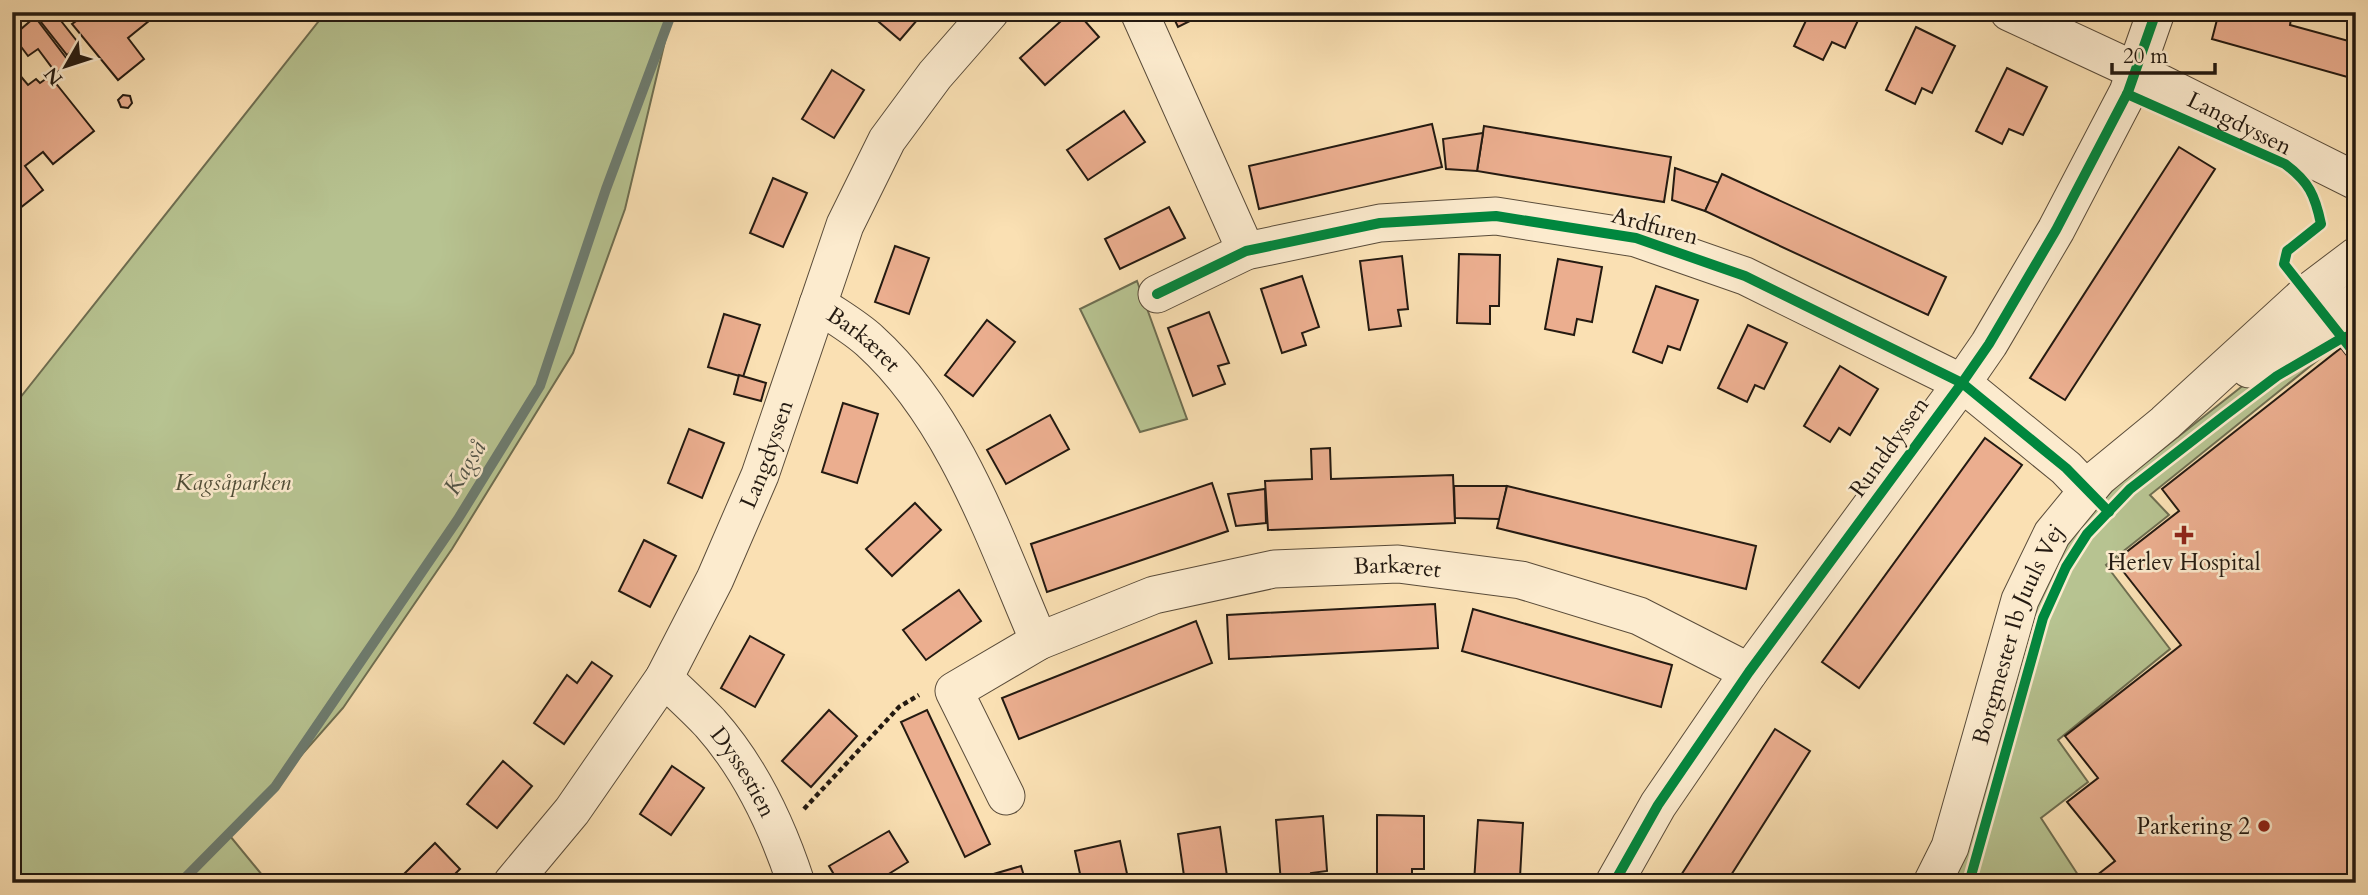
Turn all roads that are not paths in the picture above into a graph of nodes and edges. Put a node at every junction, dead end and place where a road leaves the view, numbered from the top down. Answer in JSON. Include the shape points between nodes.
{"nodes":[{"id":1,"x":990,"y":12,"type":"edge"},
{"id":2,"x":1139,"y":12,"type":"edge"},
{"id":3,"x":2009,"y":12,"type":"edge"},
{"id":4,"x":2156,"y":12,"type":"edge"},
{"id":5,"x":2136,"y":71,"type":"junction"},
{"id":6,"x":2356,"y":181,"type":"edge"},
{"id":7,"x":1246,"y":251,"type":"junction"},
{"id":8,"x":2356,"y":256,"type":"edge"},
{"id":9,"x":1157,"y":294,"type":"dead end"},
{"id":10,"x":2356,"y":302,"type":"edge"},
{"id":11,"x":818,"y":304,"type":"junction"},
{"id":12,"x":1962,"y":383,"type":"junction"},
{"id":13,"x":2165,"y":423,"type":"junction"},
{"id":14,"x":2088,"y":491,"type":"junction"},
{"id":15,"x":1039,"y":641,"type":"junction"},
{"id":16,"x":1749,"y":672,"type":"junction"},
{"id":17,"x":664,"y":678,"type":"junction"},
{"id":18,"x":1006,"y":796,"type":"dead end"},
{"id":19,"x":512,"y":883,"type":"edge"},
{"id":20,"x":796,"y":883,"type":"edge"},
{"id":21,"x":1614,"y":883,"type":"edge"},
{"id":22,"x":1932,"y":883,"type":"edge"}],
"edges":[{"from":1,"to":11,"type":"street","name":"Langdyssen","via":[[887,140],[845,225]]},
{"from":2,"to":7,"type":"street"},
{"from":3,"to":5,"type":"street","name":"Langdyssen"},
{"from":4,"to":5,"type":"street","name":"Runddyssen"},
{"from":5,"to":6,"type":"street","name":"Langdyssen"},
{"from":5,"to":12,"type":"street","name":"Runddyssen","via":[[2056,230]]},
{"from":7,"to":9,"type":"street","name":"Ardfuren"},
{"from":7,"to":12,"type":"street","name":"Ardfuren","via":[[1380,223],[1496,216],[1636,238],[1745,275]]},
{"from":8,"to":13,"type":"street","name":"Borgmester Ib Juuls Vej","via":[[2306,293]]},
{"from":10,"to":13,"type":"street","name":"Borgmester Ib Juuls Vej"},
{"from":11,"to":15,"type":"street","name":"Barkæret","via":[[869,341],[930,412],[976,496]]},
{"from":11,"to":17,"type":"street","name":"Langdyssen","via":[[760,475],[715,579]]},
{"from":12,"to":14,"type":"street","name":"Ardfuren"},
{"from":12,"to":16,"type":"street","name":"Runddyssen"},
{"from":13,"to":14,"type":"street","name":"Borgmester Ib Juuls Vej"},
{"from":14,"to":22,"type":"street","name":"Borgmester Ib Juuls Vej","via":[[2052,534],[2020,600],[1950,847]]},
{"from":15,"to":16,"type":"street","name":"Barkæret","via":[[1167,592],[1275,569],[1398,564],[1521,580],[1639,616]]},
{"from":15,"to":18,"type":"street","name":"Barkæret","via":[[954,691]]},
{"from":16,"to":21,"type":"street","name":"Runddyssen","via":[[1658,805]]},
{"from":17,"to":19,"type":"street","name":"Langdyssen","via":[[572,811]]},
{"from":17,"to":20,"type":"street","name":"Dyssestien","via":[[719,735],[750,777],[780,835]]}]}
